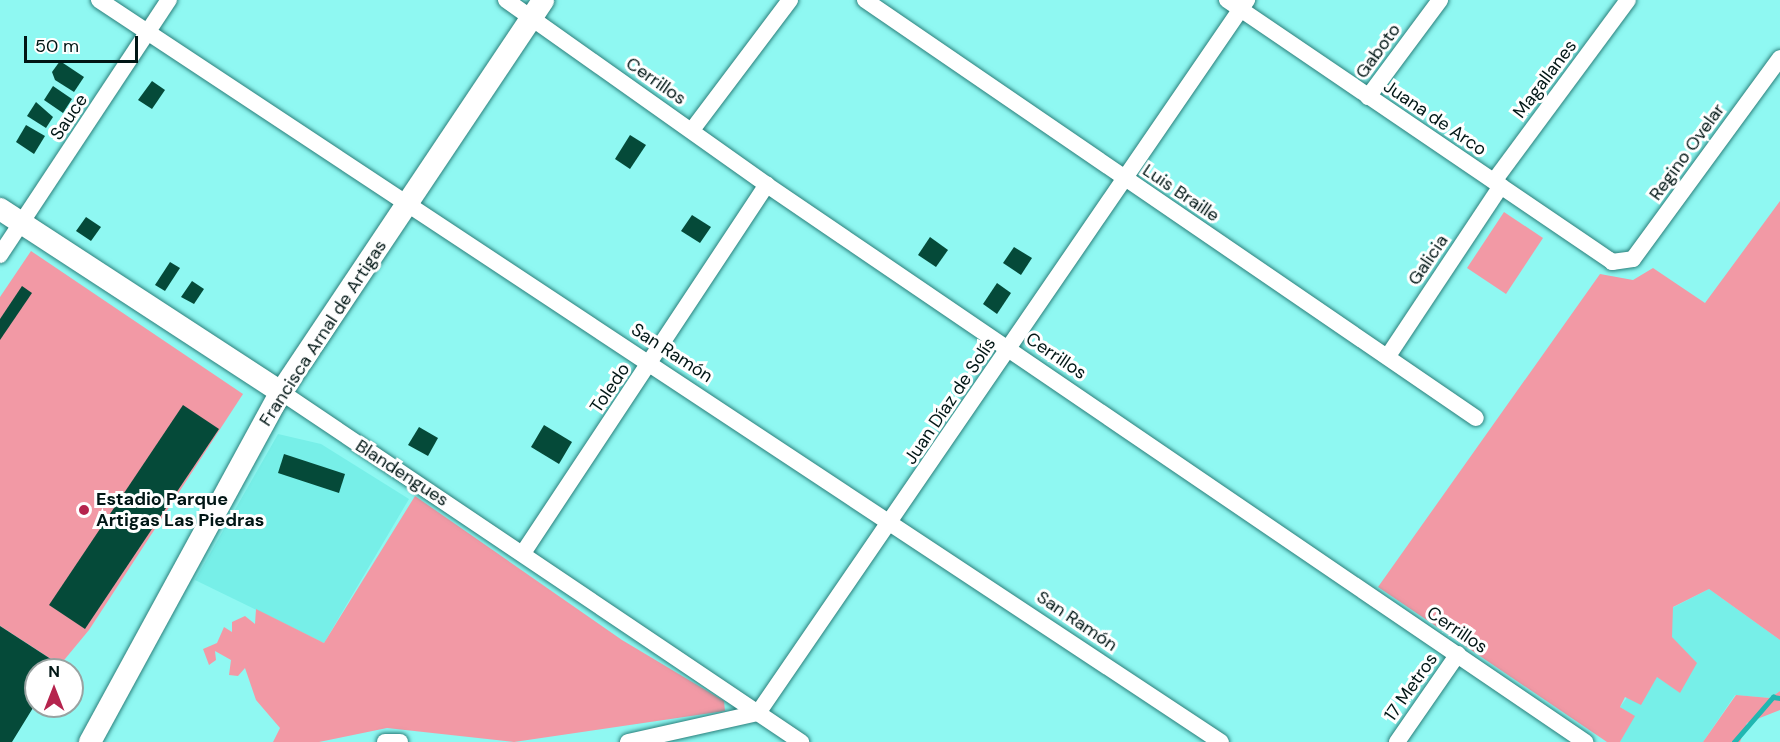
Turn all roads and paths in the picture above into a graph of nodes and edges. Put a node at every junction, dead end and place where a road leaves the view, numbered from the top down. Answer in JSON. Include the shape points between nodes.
{"nodes":[{"id":1,"x":99,"y":0,"type":"edge"},
{"id":2,"x":170,"y":0,"type":"edge"},
{"id":3,"x":506,"y":0,"type":"edge"},
{"id":4,"x":790,"y":0,"type":"edge"},
{"id":5,"x":865,"y":0,"type":"edge"},
{"id":6,"x":1440,"y":0,"type":"edge"},
{"id":7,"x":1628,"y":0,"type":"edge"},
{"id":8,"x":1238,"y":3,"type":"edge"},
{"id":9,"x":537,"y":8,"type":"edge"},
{"id":10,"x":147,"y":33,"type":"junction"},
{"id":11,"x":1780,"y":58,"type":"edge"},
{"id":12,"x":1368,"y":97,"type":"junction"},
{"id":13,"x":692,"y":130,"type":"junction"},
{"id":14,"x":1125,"y":178,"type":"junction"},
{"id":15,"x":1497,"y":184,"type":"junction"},
{"id":16,"x":767,"y":185,"type":"junction"},
{"id":17,"x":406,"y":204,"type":"junction"},
{"id":18,"x":0,"y":209,"type":"edge"},
{"id":19,"x":21,"y":223,"type":"junction"},
{"id":20,"x":0,"y":255,"type":"edge"},
{"id":21,"x":1622,"y":263,"type":"joint"},
{"id":22,"x":1009,"y":348,"type":"junction"},
{"id":23,"x":1388,"y":356,"type":"junction"},
{"id":24,"x":651,"y":363,"type":"junction"},
{"id":25,"x":280,"y":392,"type":"junction"},
{"id":26,"x":1476,"y":418,"type":"dead end"},
{"id":27,"x":892,"y":520,"type":"junction"},
{"id":28,"x":523,"y":553,"type":"junction"},
{"id":29,"x":1458,"y":654,"type":"junction"},
{"id":30,"x":758,"y":713,"type":"junction"},
{"id":31,"x":90,"y":742,"type":"edge"},
{"id":32,"x":385,"y":742,"type":"edge"},
{"id":33,"x":400,"y":742,"type":"edge"},
{"id":34,"x":628,"y":742,"type":"edge"},
{"id":35,"x":801,"y":742,"type":"edge"},
{"id":36,"x":1221,"y":742,"type":"edge"},
{"id":37,"x":1396,"y":742,"type":"edge"},
{"id":38,"x":1585,"y":742,"type":"edge"}],
"edges":[{"from":1,"to":10,"type":"street","name":"San Ramón"},
{"from":2,"to":10,"type":"street","name":"Sauce"},
{"from":3,"to":9,"type":"street","name":"Cerrillos"},
{"from":4,"to":13,"type":"street"},
{"from":5,"to":14,"type":"street","name":"Luis Braille"},
{"from":6,"to":12,"type":"street","name":"Gaboto"},
{"from":7,"to":15,"type":"street","name":"Magallanes"},
{"from":8,"to":12,"type":"street","name":"Juana de Arco"},
{"from":8,"to":14,"type":"street","name":"Juan Díaz de Solís"},
{"from":9,"to":13,"type":"street","name":"Cerrillos"},
{"from":9,"to":17,"type":"street","name":"Francisca Arnal de Artigas"},
{"from":10,"to":17,"type":"street","name":"San Ramón"},
{"from":10,"to":19,"type":"street","name":"Sauce"},
{"from":11,"to":21,"type":"street","name":"Regino Ovelar","via":[[1633,259]]},
{"from":12,"to":15,"type":"street","name":"Juana de Arco"},
{"from":13,"to":16,"type":"street","name":"Cerrillos"},
{"from":14,"to":22,"type":"street","name":"Juan Díaz de Solís"},
{"from":14,"to":23,"type":"street","name":"Luis Braille"},
{"from":15,"to":21,"type":"street","name":"Juana de Arco","via":[[1602,258]]},
{"from":15,"to":23,"type":"street","name":"Galicia"},
{"from":16,"to":22,"type":"street","name":"Cerrillos"},
{"from":16,"to":24,"type":"street","name":"Toledo"},
{"from":17,"to":24,"type":"street","name":"San Ramón"},
{"from":17,"to":25,"type":"street","name":"Francisca Arnal de Artigas"},
{"from":18,"to":19,"type":"street","name":"Blandengues"},
{"from":19,"to":20,"type":"street","name":"Sauce"},
{"from":19,"to":25,"type":"street","name":"Blandengues"},
{"from":22,"to":27,"type":"street","name":"Juan Díaz de Solís"},
{"from":22,"to":29,"type":"street","name":"Cerrillos"},
{"from":23,"to":26,"type":"street","name":"Luis Braille"},
{"from":24,"to":27,"type":"street","name":"San Ramón"},
{"from":24,"to":28,"type":"street","name":"Toledo"},
{"from":25,"to":28,"type":"street","name":"Blandengues"},
{"from":25,"to":31,"type":"street","name":"Francisca Arnal de Artigas"},
{"from":27,"to":30,"type":"street","name":"Juan Díaz de Solís"},
{"from":27,"to":36,"type":"street","name":"San Ramón"},
{"from":28,"to":30,"type":"street","name":"Blandengues"},
{"from":29,"to":37,"type":"street","name":"17 Metros"},
{"from":29,"to":38,"type":"street","name":"Cerrillos"},
{"from":30,"to":34,"type":"street"},
{"from":30,"to":35,"type":"street","name":"Blandengues"},
{"from":32,"to":33,"type":"street"}]}
